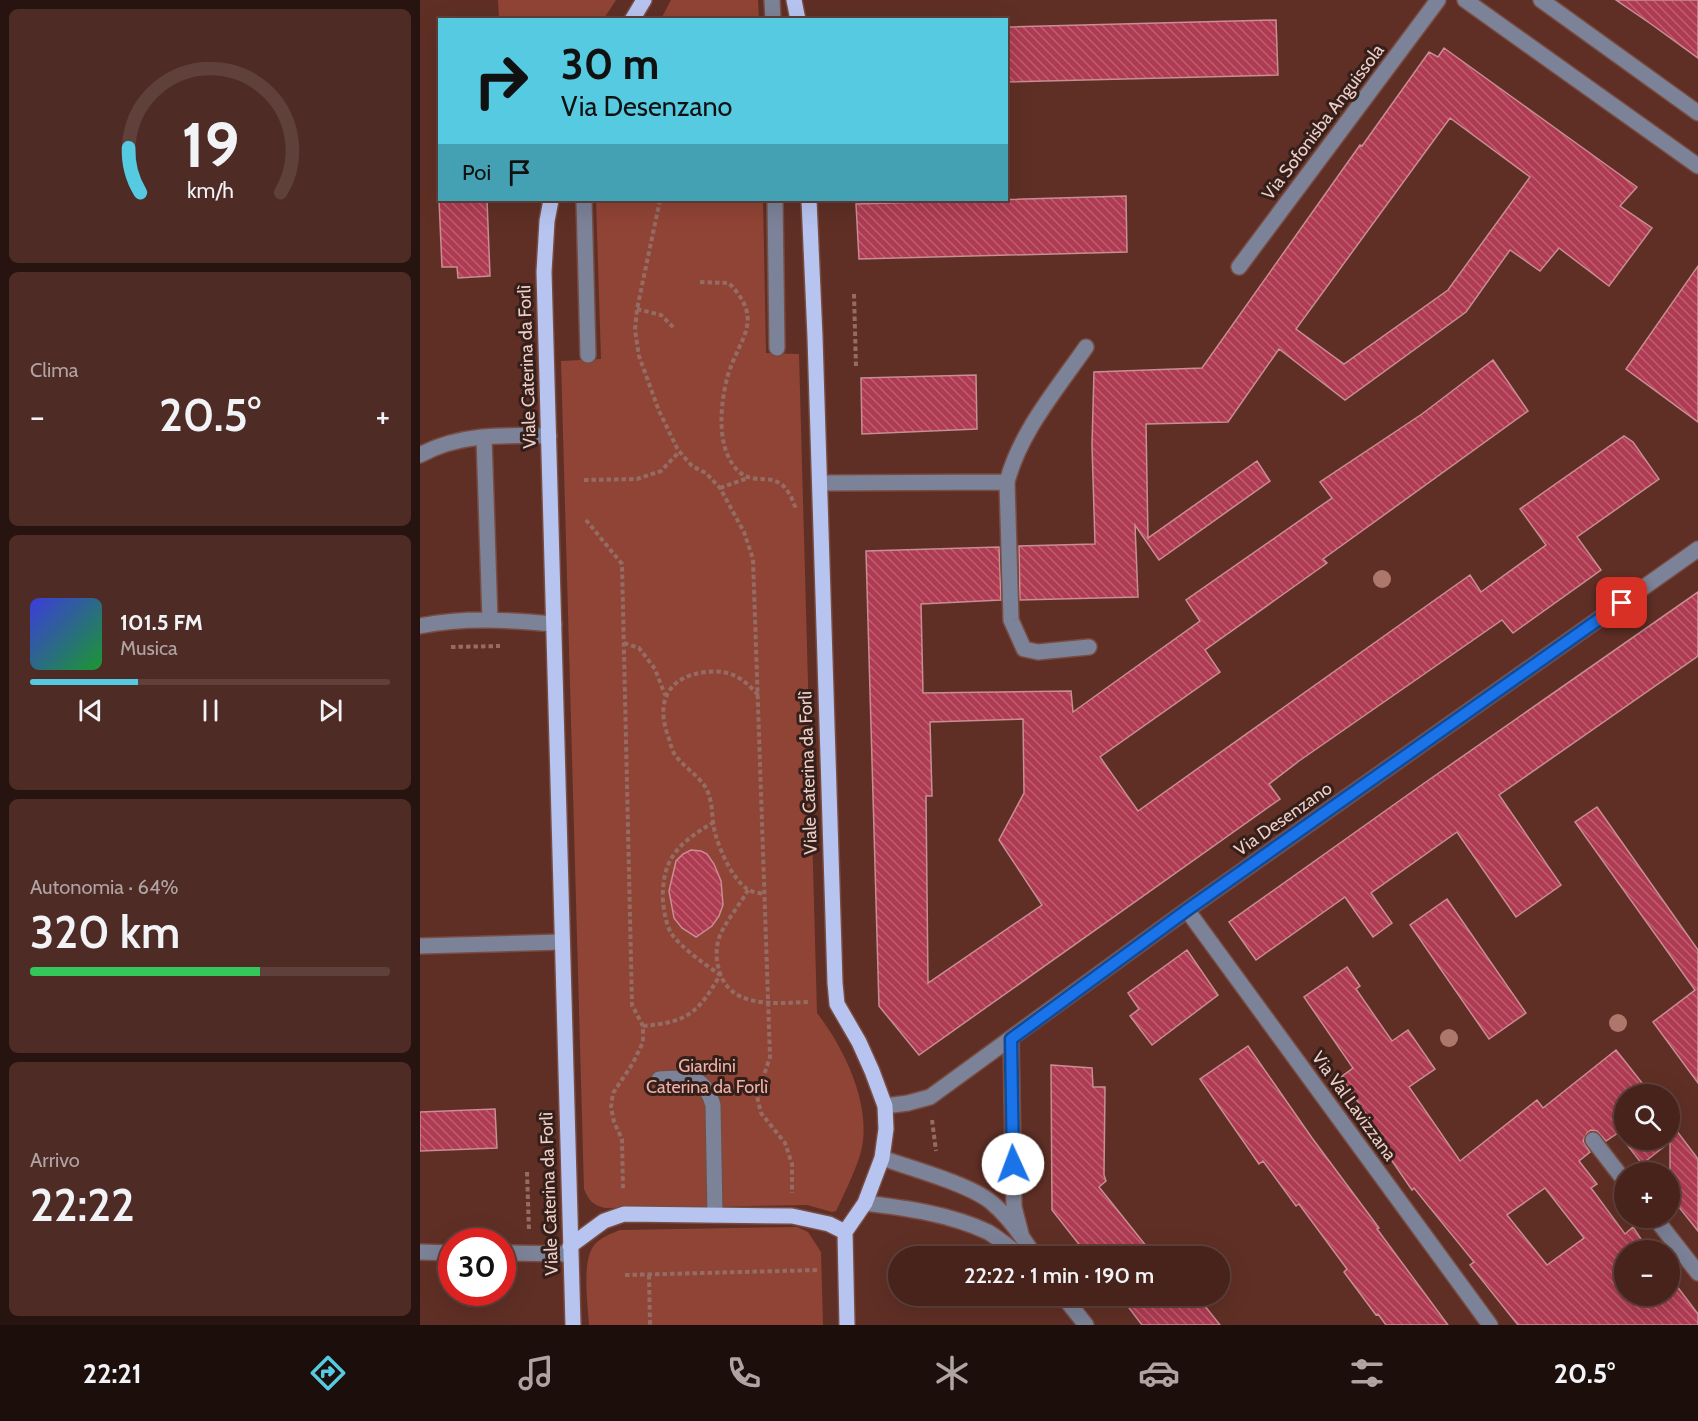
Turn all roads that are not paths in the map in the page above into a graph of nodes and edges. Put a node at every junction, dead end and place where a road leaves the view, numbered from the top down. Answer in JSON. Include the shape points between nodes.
{"nodes":[{"id":1,"x":644,"y":0,"type":"edge"},
{"id":2,"x":772,"y":0,"type":"edge"},
{"id":3,"x":1438,"y":0,"type":"edge"},
{"id":4,"x":1465,"y":0,"type":"edge"},
{"id":5,"x":1541,"y":0,"type":"edge"},
{"id":6,"x":633,"y":18,"type":"edge"},
{"id":7,"x":773,"y":18,"type":"edge"},
{"id":8,"x":1698,"y":113,"type":"edge"},
{"id":9,"x":1698,"y":166,"type":"edge"},
{"id":10,"x":551,"y":201,"type":"edge"},
{"id":11,"x":584,"y":201,"type":"edge"},
{"id":12,"x":775,"y":201,"type":"edge"},
{"id":13,"x":809,"y":201,"type":"edge"},
{"id":14,"x":1239,"y":267,"type":"dead end"},
{"id":15,"x":1086,"y":347,"type":"dead end"},
{"id":16,"x":777,"y":348,"type":"dead end"},
{"id":17,"x":588,"y":354,"type":"dead end"},
{"id":18,"x":484,"y":436,"type":"junction"},
{"id":19,"x":549,"y":436,"type":"junction"},
{"id":20,"x":420,"y":455,"type":"edge"},
{"id":21,"x":1007,"y":482,"type":"junction"},
{"id":22,"x":820,"y":483,"type":"junction"},
{"id":23,"x":1698,"y":549,"type":"edge"},
{"id":24,"x":490,"y":620,"type":"junction"},
{"id":25,"x":554,"y":624,"type":"junction"},
{"id":26,"x":420,"y":626,"type":"edge"},
{"id":27,"x":1089,"y":647,"type":"dead end"},
{"id":28,"x":1187,"y":910,"type":"junction"},
{"id":29,"x":562,"y":942,"type":"junction"},
{"id":30,"x":420,"y":946,"type":"edge"},
{"id":31,"x":1011,"y":1039,"type":"junction"},
{"id":32,"x":659,"y":1079,"type":"dead end"},
{"id":33,"x":885,"y":1106,"type":"junction"},
{"id":34,"x":1593,"y":1140,"type":"dead end"},
{"id":35,"x":882,"y":1158,"type":"junction"},
{"id":36,"x":1614,"y":1167,"type":"edge"},
{"id":37,"x":865,"y":1203,"type":"junction"},
{"id":38,"x":715,"y":1215,"type":"junction"},
{"id":39,"x":1663,"y":1228,"type":"edge"},
{"id":40,"x":845,"y":1233,"type":"junction"},
{"id":41,"x":1021,"y":1234,"type":"junction"},
{"id":42,"x":1007,"y":1246,"type":"edge"},
{"id":43,"x":1028,"y":1246,"type":"edge"},
{"id":44,"x":570,"y":1250,"type":"junction"},
{"id":45,"x":420,"y":1252,"type":"edge"},
{"id":46,"x":438,"y":1253,"type":"edge"},
{"id":47,"x":516,"y":1253,"type":"edge"},
{"id":48,"x":1698,"y":1273,"type":"edge"},
{"id":49,"x":1071,"y":1306,"type":"edge"},
{"id":50,"x":573,"y":1325,"type":"edge"},
{"id":51,"x":847,"y":1325,"type":"edge"},
{"id":52,"x":1086,"y":1325,"type":"edge"},
{"id":53,"x":1490,"y":1325,"type":"edge"}],
"edges":[{"from":1,"to":6,"type":"main road"},
{"from":2,"to":7,"type":"street"},
{"from":3,"to":14,"type":"street","name":"Via Sofonisba Anguissola"},
{"from":4,"to":9,"type":"street"},
{"from":5,"to":8,"type":"street"},
{"from":10,"to":19,"type":"main road","name":"Viale Caterina da Forlì","via":[[544,272]]},
{"from":11,"to":17,"type":"street"},
{"from":12,"to":16,"type":"street"},
{"from":13,"to":22,"type":"main road","name":"Viale Caterina da Forlì"},
{"from":15,"to":21,"type":"street","via":[[1032,425]]},
{"from":18,"to":19,"type":"street"},
{"from":18,"to":20,"type":"street","via":[[457,440]]},
{"from":18,"to":24,"type":"street"},
{"from":19,"to":25,"type":"main road","name":"Viale Caterina da Forlì"},
{"from":21,"to":22,"type":"street"},
{"from":21,"to":27,"type":"street","via":[[1011,620],[1023,650]]},
{"from":22,"to":33,"type":"main road","name":"Viale Caterina da Forlì","via":[[837,1004],[859,1042]]},
{"from":23,"to":28,"type":"street","name":"Via Desenzano"},
{"from":24,"to":25,"type":"street"},
{"from":24,"to":26,"type":"street"},
{"from":25,"to":29,"type":"main road","name":"Viale Caterina da Forlì"},
{"from":28,"to":31,"type":"street","name":"Via Desenzano"},
{"from":28,"to":53,"type":"street","name":"Via Val Lavizzana"},
{"from":29,"to":30,"type":"street"},
{"from":29,"to":44,"type":"main road","name":"Viale Caterina da Forlì"},
{"from":31,"to":33,"type":"street","name":"Via Desenzano","via":[[930,1097]]},
{"from":31,"to":41,"type":"street","via":[[1014,1207]]},
{"from":32,"to":38,"type":"street","via":[[687,1078],[708,1089],[713,1105]]},
{"from":33,"to":35,"type":"main road","name":"Viale Caterina da Forlì"},
{"from":34,"to":36,"type":"street"},
{"from":35,"to":37,"type":"main road","name":"Viale Caterina da Forlì"},
{"from":35,"to":41,"type":"street","via":[[974,1192],[990,1201]]},
{"from":37,"to":40,"type":"main road","name":"Viale Caterina da Forlì"},
{"from":37,"to":42,"type":"street","via":[[914,1209],[970,1225]]},
{"from":38,"to":40,"type":"main road","via":[[792,1216],[829,1224]]},
{"from":38,"to":44,"type":"main road","via":[[624,1215],[604,1221]]},
{"from":39,"to":48,"type":"street"},
{"from":40,"to":51,"type":"main road"},
{"from":41,"to":43,"type":"street"},
{"from":44,"to":47,"type":"street"},
{"from":44,"to":50,"type":"main road","name":"Viale Caterina da Forlì"},
{"from":45,"to":46,"type":"street"},
{"from":49,"to":52,"type":"street"}]}
